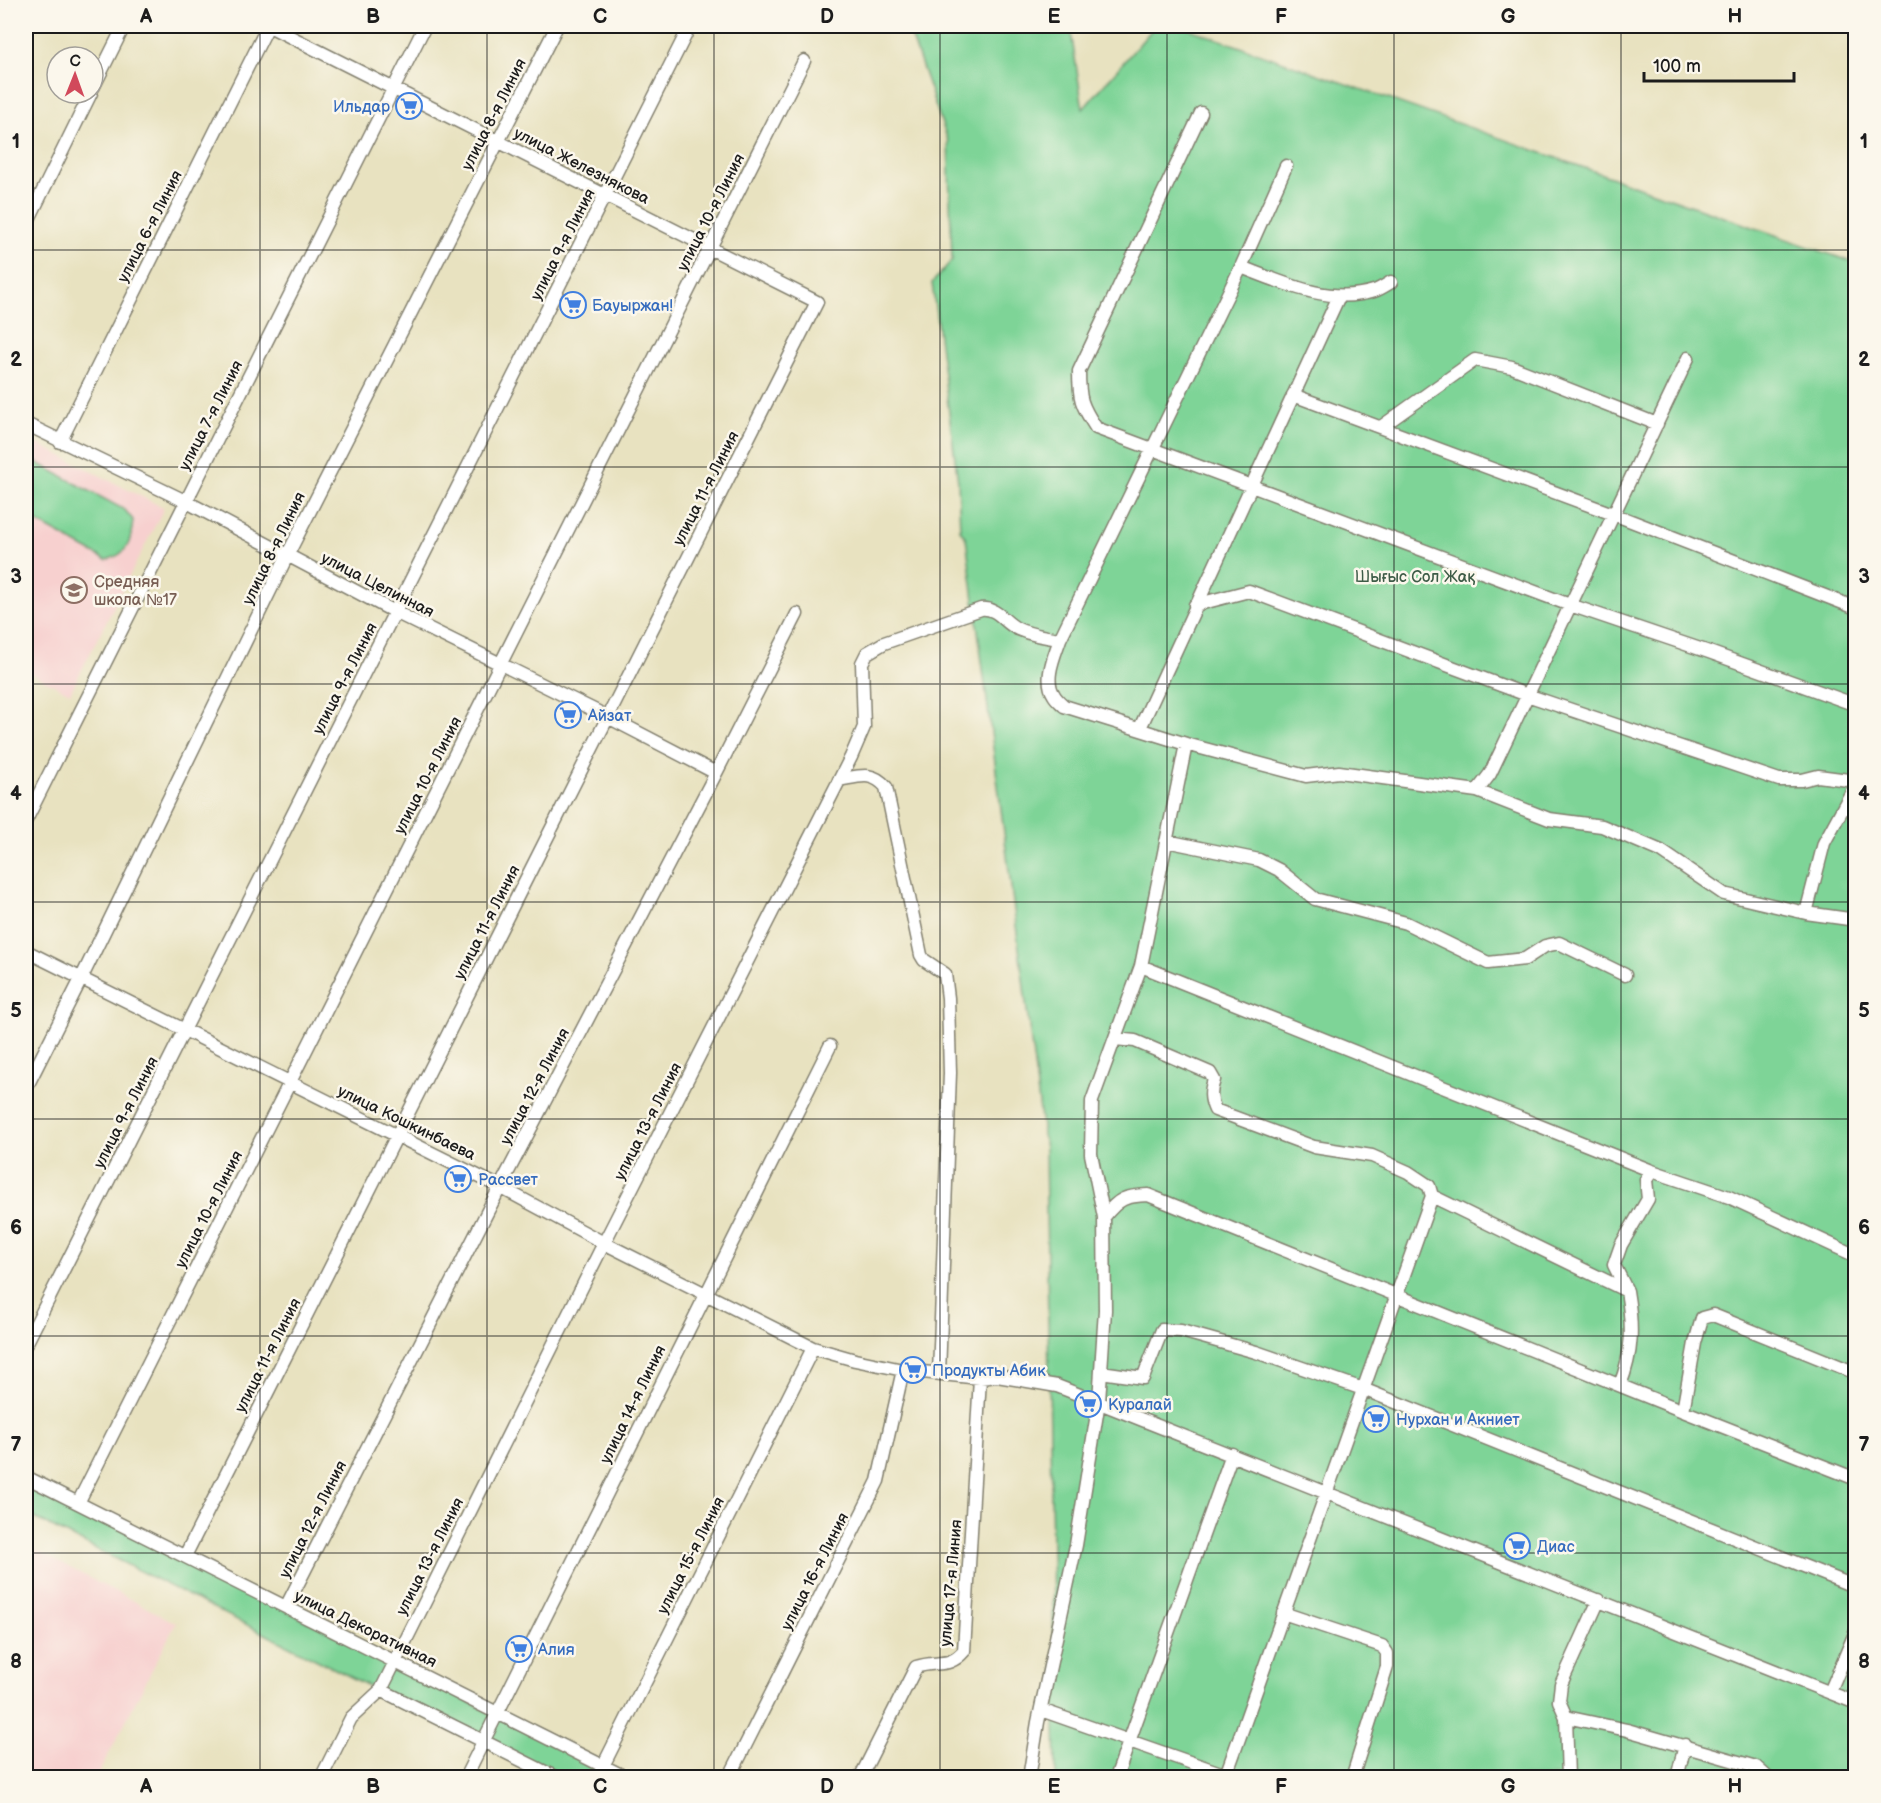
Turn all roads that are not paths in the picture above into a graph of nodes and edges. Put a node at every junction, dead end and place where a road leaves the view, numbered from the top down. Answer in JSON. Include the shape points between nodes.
{"nodes":[{"id":1,"x":124,"y":26,"type":"edge"},
{"id":2,"x":268,"y":26,"type":"edge"},
{"id":3,"x":425,"y":26,"type":"edge"},
{"id":4,"x":557,"y":26,"type":"edge"},
{"id":5,"x":690,"y":26,"type":"edge"},
{"id":6,"x":284,"y":29,"type":"edge"},
{"id":7,"x":804,"y":61,"type":"dead end"},
{"id":8,"x":105,"y":64,"type":"edge"},
{"id":9,"x":393,"y":88,"type":"junction"},
{"id":10,"x":85,"y":105,"type":"edge"},
{"id":11,"x":1201,"y":113,"type":"dead end"},
{"id":12,"x":498,"y":141,"type":"junction"},
{"id":13,"x":1286,"y":166,"type":"dead end"},
{"id":14,"x":605,"y":195,"type":"junction"},
{"id":15,"x":26,"y":225,"type":"edge"},
{"id":16,"x":711,"y":247,"type":"junction"},
{"id":17,"x":1241,"y":267,"type":"junction"},
{"id":18,"x":1391,"y":282,"type":"dead end"},
{"id":19,"x":1339,"y":296,"type":"junction"},
{"id":20,"x":817,"y":302,"type":"joint"},
{"id":21,"x":1688,"y":358,"type":"dead end"},
{"id":22,"x":1293,"y":394,"type":"junction"},
{"id":23,"x":26,"y":424,"type":"edge"},
{"id":24,"x":1657,"y":424,"type":"junction"},
{"id":25,"x":1381,"y":427,"type":"junction"},
{"id":26,"x":60,"y":442,"type":"junction"},
{"id":27,"x":1153,"y":448,"type":"junction"},
{"id":28,"x":1251,"y":486,"type":"junction"},
{"id":29,"x":185,"y":501,"type":"junction"},
{"id":30,"x":1613,"y":514,"type":"junction"},
{"id":31,"x":287,"y":556,"type":"junction"},
{"id":32,"x":1195,"y":605,"type":"junction"},
{"id":33,"x":1570,"y":605,"type":"junction"},
{"id":34,"x":1856,"y":608,"type":"edge"},
{"id":35,"x":395,"y":612,"type":"junction"},
{"id":36,"x":797,"y":614,"type":"dead end"},
{"id":37,"x":1060,"y":639,"type":"junction"},
{"id":38,"x":501,"y":664,"type":"junction"},
{"id":39,"x":1527,"y":695,"type":"junction"},
{"id":40,"x":1856,"y":705,"type":"edge"},
{"id":41,"x":608,"y":717,"type":"junction"},
{"id":42,"x":1140,"y":728,"type":"junction"},
{"id":43,"x":1186,"y":744,"type":"junction"},
{"id":44,"x":716,"y":773,"type":"junction"},
{"id":45,"x":839,"y":780,"type":"junction"},
{"id":46,"x":1856,"y":782,"type":"edge"},
{"id":47,"x":1477,"y":791,"type":"junction"},
{"id":48,"x":26,"y":820,"type":"edge"},
{"id":49,"x":1166,"y":841,"type":"junction"},
{"id":50,"x":1806,"y":913,"type":"junction"},
{"id":51,"x":1856,"y":920,"type":"edge"},
{"id":52,"x":26,"y":951,"type":"edge"},
{"id":53,"x":1141,"y":966,"type":"junction"},
{"id":54,"x":1625,"y":975,"type":"dead end"},
{"id":55,"x":81,"y":979,"type":"junction"},
{"id":56,"x":185,"y":1030,"type":"junction"},
{"id":57,"x":1115,"y":1039,"type":"junction"},
{"id":58,"x":830,"y":1046,"type":"dead end"},
{"id":59,"x":290,"y":1082,"type":"junction"},
{"id":60,"x":26,"y":1088,"type":"edge"},
{"id":61,"x":396,"y":1136,"type":"junction"},
{"id":62,"x":1652,"y":1172,"type":"junction"},
{"id":63,"x":500,"y":1187,"type":"junction"},
{"id":64,"x":1432,"y":1196,"type":"junction"},
{"id":65,"x":1104,"y":1217,"type":"junction"},
{"id":66,"x":604,"y":1243,"type":"junction"},
{"id":67,"x":1856,"y":1256,"type":"edge"},
{"id":68,"x":1627,"y":1291,"type":"junction"},
{"id":69,"x":706,"y":1293,"type":"junction"},
{"id":70,"x":1396,"y":1296,"type":"junction"},
{"id":71,"x":26,"y":1344,"type":"edge"},
{"id":72,"x":813,"y":1348,"type":"junction"},
{"id":73,"x":903,"y":1370,"type":"junction"},
{"id":74,"x":1101,"y":1372,"type":"junction"},
{"id":75,"x":1856,"y":1373,"type":"edge"},
{"id":76,"x":939,"y":1374,"type":"junction"},
{"id":77,"x":980,"y":1378,"type":"junction"},
{"id":78,"x":1620,"y":1385,"type":"junction"},
{"id":79,"x":1363,"y":1389,"type":"junction"},
{"id":80,"x":1099,"y":1401,"type":"junction"},
{"id":81,"x":1683,"y":1411,"type":"junction"},
{"id":82,"x":1232,"y":1454,"type":"junction"},
{"id":83,"x":26,"y":1477,"type":"edge"},
{"id":84,"x":1856,"y":1479,"type":"edge"},
{"id":85,"x":1326,"y":1491,"type":"junction"},
{"id":86,"x":78,"y":1503,"type":"junction"},
{"id":87,"x":185,"y":1556,"type":"junction"},
{"id":88,"x":1856,"y":1587,"type":"edge"},
{"id":89,"x":1599,"y":1600,"type":"junction"},
{"id":90,"x":286,"y":1607,"type":"junction"},
{"id":91,"x":1283,"y":1613,"type":"junction"},
{"id":92,"x":1856,"y":1631,"type":"edge"},
{"id":93,"x":395,"y":1661,"type":"junction"},
{"id":94,"x":381,"y":1690,"type":"junction"},
{"id":95,"x":1830,"y":1692,"type":"junction"},
{"id":96,"x":1856,"y":1703,"type":"edge"},
{"id":97,"x":1041,"y":1710,"type":"junction"},
{"id":98,"x":497,"y":1712,"type":"junction"},
{"id":99,"x":1566,"y":1717,"type":"junction"},
{"id":100,"x":483,"y":1741,"type":"junction"},
{"id":101,"x":1129,"y":1741,"type":"junction"},
{"id":102,"x":1685,"y":1745,"type":"junction"},
{"id":103,"x":603,"y":1765,"type":"junction"},
{"id":104,"x":1228,"y":1777,"type":"edge"},
{"id":105,"x":321,"y":1778,"type":"edge"},
{"id":106,"x":465,"y":1778,"type":"edge"},
{"id":107,"x":557,"y":1778,"type":"edge"},
{"id":108,"x":597,"y":1778,"type":"edge"},
{"id":109,"x":627,"y":1778,"type":"edge"},
{"id":110,"x":729,"y":1778,"type":"edge"},
{"id":111,"x":860,"y":1778,"type":"edge"},
{"id":112,"x":1029,"y":1778,"type":"edge"},
{"id":113,"x":1116,"y":1778,"type":"edge"},
{"id":114,"x":1352,"y":1778,"type":"edge"},
{"id":115,"x":1568,"y":1778,"type":"edge"},
{"id":116,"x":1677,"y":1778,"type":"edge"},
{"id":117,"x":1768,"y":1778,"type":"edge"}],
"edges":[{"from":1,"to":8,"type":"street"},
{"from":2,"to":6,"type":"street","name":"улица Железнякова"},
{"from":2,"to":26,"type":"street","name":"улица 6-я Линия"},
{"from":3,"to":9,"type":"street","name":"улица 7-я Линия"},
{"from":4,"to":12,"type":"street","name":"улица 8-я Линия"},
{"from":5,"to":14,"type":"street","name":"улица 9-я Линия"},
{"from":6,"to":9,"type":"street","name":"улица Железнякова"},
{"from":7,"to":16,"type":"street","name":"улица 10-я Линия"},
{"from":9,"to":12,"type":"street","name":"улица Железнякова"},
{"from":9,"to":29,"type":"street","name":"улица 7-я Линия"},
{"from":10,"to":15,"type":"street"},
{"from":11,"to":27,"type":"street","via":[[1079,371],[1083,408],[1096,428]]},
{"from":12,"to":14,"type":"street","name":"улица Железнякова"},
{"from":12,"to":31,"type":"street","name":"улица 8-я Линия"},
{"from":13,"to":17,"type":"street"},
{"from":14,"to":16,"type":"street","name":"улица Железнякова"},
{"from":14,"to":35,"type":"street","name":"улица 9-я Линия"},
{"from":16,"to":20,"type":"street","name":"улица Железнякова"},
{"from":16,"to":38,"type":"street","name":"улица 10-я Линия"},
{"from":17,"to":19,"type":"street","via":[[1298,288]]},
{"from":17,"to":27,"type":"street"},
{"from":18,"to":19,"type":"street","via":[[1375,291]]},
{"from":19,"to":22,"type":"street"},
{"from":20,"to":41,"type":"street","name":"улица 11-я Линия"},
{"from":21,"to":24,"type":"street"},
{"from":22,"to":25,"type":"street"},
{"from":22,"to":28,"type":"street"},
{"from":23,"to":26,"type":"street","name":"улица Целинная"},
{"from":24,"to":25,"type":"street","via":[[1512,368],[1475,360]]},
{"from":24,"to":30,"type":"street"},
{"from":25,"to":30,"type":"street"},
{"from":26,"to":29,"type":"street","name":"улица Целинная"},
{"from":27,"to":28,"type":"street"},
{"from":27,"to":37,"type":"street"},
{"from":28,"to":32,"type":"street"},
{"from":28,"to":33,"type":"street"},
{"from":29,"to":31,"type":"street","name":"улица Целинная"},
{"from":29,"to":48,"type":"street","name":"улица 7-я Линия"},
{"from":30,"to":33,"type":"street"},
{"from":30,"to":34,"type":"street"},
{"from":31,"to":35,"type":"street","name":"улица Целинная"},
{"from":31,"to":55,"type":"street","name":"улица 8-я Линия"},
{"from":32,"to":39,"type":"street","via":[[1249,591]]},
{"from":32,"to":42,"type":"street"},
{"from":33,"to":39,"type":"street"},
{"from":33,"to":40,"type":"street"},
{"from":35,"to":38,"type":"street","name":"улица Целинная"},
{"from":35,"to":56,"type":"street","name":"улица 9-я Линия"},
{"from":36,"to":44,"type":"street","name":"улица 12-я Линия"},
{"from":37,"to":42,"type":"street","via":[[1050,675],[1054,696],[1064,706]]},
{"from":37,"to":45,"type":"street","name":"улица 13-я Линия","via":[[1032,635],[988,608],[884,643],[867,653],[862,663],[864,727]]},
{"from":38,"to":41,"type":"street","name":"улица Целинная"},
{"from":38,"to":59,"type":"street","name":"улица 10-я Линия"},
{"from":39,"to":46,"type":"street","via":[[1779,780],[1818,776]]},
{"from":39,"to":47,"type":"street","via":[[1490,774]]},
{"from":41,"to":44,"type":"street","name":"улица Целинная"},
{"from":41,"to":61,"type":"street","name":"улица 11-я Линия"},
{"from":42,"to":43,"type":"street"},
{"from":43,"to":47,"type":"street","via":[[1306,776],[1339,772]]},
{"from":43,"to":49,"type":"street"},
{"from":44,"to":63,"type":"street","name":"улица 12-я Линия"},
{"from":45,"to":66,"type":"street","name":"улица 13-я Линия"},
{"from":45,"to":76,"type":"street","via":[[873,776],[886,787],[921,955],[945,975],[950,1073]]},
{"from":46,"to":50,"type":"street","via":[[1824,843]]},
{"from":47,"to":50,"type":"street","via":[[1549,819],[1602,826],[1661,851],[1724,894]]},
{"from":49,"to":53,"type":"street"},
{"from":49,"to":54,"type":"street","via":[[1259,860],[1279,870],[1315,899],[1406,923],[1488,963],[1525,959],[1545,946],[1559,944]]},
{"from":50,"to":51,"type":"street"},
{"from":52,"to":55,"type":"street","name":"улица Кошкинбаева"},
{"from":53,"to":57,"type":"street"},
{"from":53,"to":62,"type":"street"},
{"from":55,"to":56,"type":"street","name":"улица Кошкинбаева"},
{"from":55,"to":60,"type":"street","name":"улица 8-я Линия"},
{"from":56,"to":59,"type":"street","name":"улица Кошкинбаева"},
{"from":56,"to":71,"type":"street","name":"улица 9-я Линия"},
{"from":57,"to":64,"type":"street","via":[[1136,1041],[1210,1073],[1214,1080],[1211,1102],[1215,1110],[1314,1147],[1372,1156],[1408,1172],[1429,1186]]},
{"from":57,"to":65,"type":"street","via":[[1092,1101],[1090,1154]]},
{"from":58,"to":69,"type":"street","name":"улица 14-я Линия"},
{"from":59,"to":61,"type":"street","name":"улица Кошкинбаева"},
{"from":59,"to":86,"type":"street","name":"улица 10-я Линия"},
{"from":61,"to":63,"type":"street","name":"улица Кошкинбаева"},
{"from":61,"to":87,"type":"street","name":"улица 11-я Линия"},
{"from":62,"to":67,"type":"street","via":[[1729,1197]]},
{"from":62,"to":68,"type":"street","via":[[1647,1180],[1648,1199],[1614,1265]]},
{"from":63,"to":66,"type":"street","name":"улица Кошкинбаева"},
{"from":63,"to":90,"type":"street","name":"улица 12-я Линия"},
{"from":64,"to":68,"type":"street"},
{"from":64,"to":70,"type":"street"},
{"from":65,"to":70,"type":"street","via":[[1115,1203],[1129,1195],[1148,1195]]},
{"from":65,"to":74,"type":"street"},
{"from":66,"to":69,"type":"street","name":"улица Кошкинбаева"},
{"from":66,"to":93,"type":"street","name":"улица 13-я Линия"},
{"from":68,"to":78,"type":"street","via":[[1632,1318],[1631,1347]]},
{"from":69,"to":72,"type":"street","name":"улица Кошкинбаева"},
{"from":69,"to":98,"type":"street","name":"улица 14-я Линия"},
{"from":70,"to":78,"type":"street"},
{"from":70,"to":79,"type":"street"},
{"from":72,"to":73,"type":"street","name":"улица Кошкинбаева"},
{"from":72,"to":103,"type":"street","name":"улица 15-я Линия"},
{"from":73,"to":76,"type":"street","name":"улица Кошкинбаева"},
{"from":73,"to":110,"type":"street","name":"улица 16-я Линия","via":[[878,1481]]},
{"from":74,"to":79,"type":"street","via":[[1143,1378],[1162,1329],[1256,1352]]},
{"from":74,"to":80,"type":"street"},
{"from":75,"to":81,"type":"street","via":[[1713,1315],[1702,1318]]},
{"from":76,"to":77,"type":"street","name":"улица Кошкинбаева"},
{"from":77,"to":80,"type":"street","name":"улица Кошкинбаева","via":[[997,1376],[1058,1386]]},
{"from":77,"to":111,"type":"street","name":"улица 17-я Линия","via":[[964,1652],[952,1662],[928,1662],[916,1667]]},
{"from":78,"to":81,"type":"street"},
{"from":79,"to":85,"type":"street"},
{"from":79,"to":88,"type":"street"},
{"from":80,"to":82,"type":"street","name":"улица Кошкинбаева"},
{"from":80,"to":97,"type":"street","via":[[1076,1545]]},
{"from":81,"to":84,"type":"street"},
{"from":82,"to":85,"type":"street","name":"улица Кошкинбаева"},
{"from":82,"to":101,"type":"street"},
{"from":83,"to":86,"type":"street","name":"улица Декоративная"},
{"from":85,"to":89,"type":"street","name":"улица Кошкинбаева"},
{"from":85,"to":91,"type":"street"},
{"from":86,"to":87,"type":"street","name":"улица Декоративная"},
{"from":87,"to":90,"type":"street","name":"улица Декоративная"},
{"from":89,"to":95,"type":"street","name":"улица Кошкинбаева"},
{"from":89,"to":99,"type":"street","via":[[1561,1684],[1559,1701]]},
{"from":90,"to":93,"type":"street","name":"улица Декоративная"},
{"from":91,"to":104,"type":"street"},
{"from":91,"to":114,"type":"street","via":[[1382,1646],[1387,1653],[1387,1667]]},
{"from":92,"to":95,"type":"street"},
{"from":93,"to":94,"type":"street","name":"улица 13-я Линия"},
{"from":93,"to":98,"type":"street","name":"улица Декоративная"},
{"from":94,"to":100,"type":"street"},
{"from":94,"to":105,"type":"street","name":"улица 13-я Линия","via":[[351,1718]]},
{"from":95,"to":96,"type":"street","name":"улица Кошкинбаева"},
{"from":97,"to":101,"type":"street"},
{"from":97,"to":112,"type":"street"},
{"from":98,"to":100,"type":"street","name":"улица 14-я Линия"},
{"from":98,"to":103,"type":"street","name":"улица Декоративная"},
{"from":99,"to":102,"type":"street"},
{"from":99,"to":115,"type":"street"},
{"from":100,"to":106,"type":"street","name":"улица 14-я Линия"},
{"from":100,"to":107,"type":"street"},
{"from":101,"to":104,"type":"street"},
{"from":101,"to":113,"type":"street"},
{"from":102,"to":116,"type":"street"},
{"from":102,"to":117,"type":"street","via":[[1756,1767]]},
{"from":103,"to":108,"type":"street","name":"улица 15-я Линия"},
{"from":103,"to":109,"type":"street","name":"улица Декоративная"}]}
